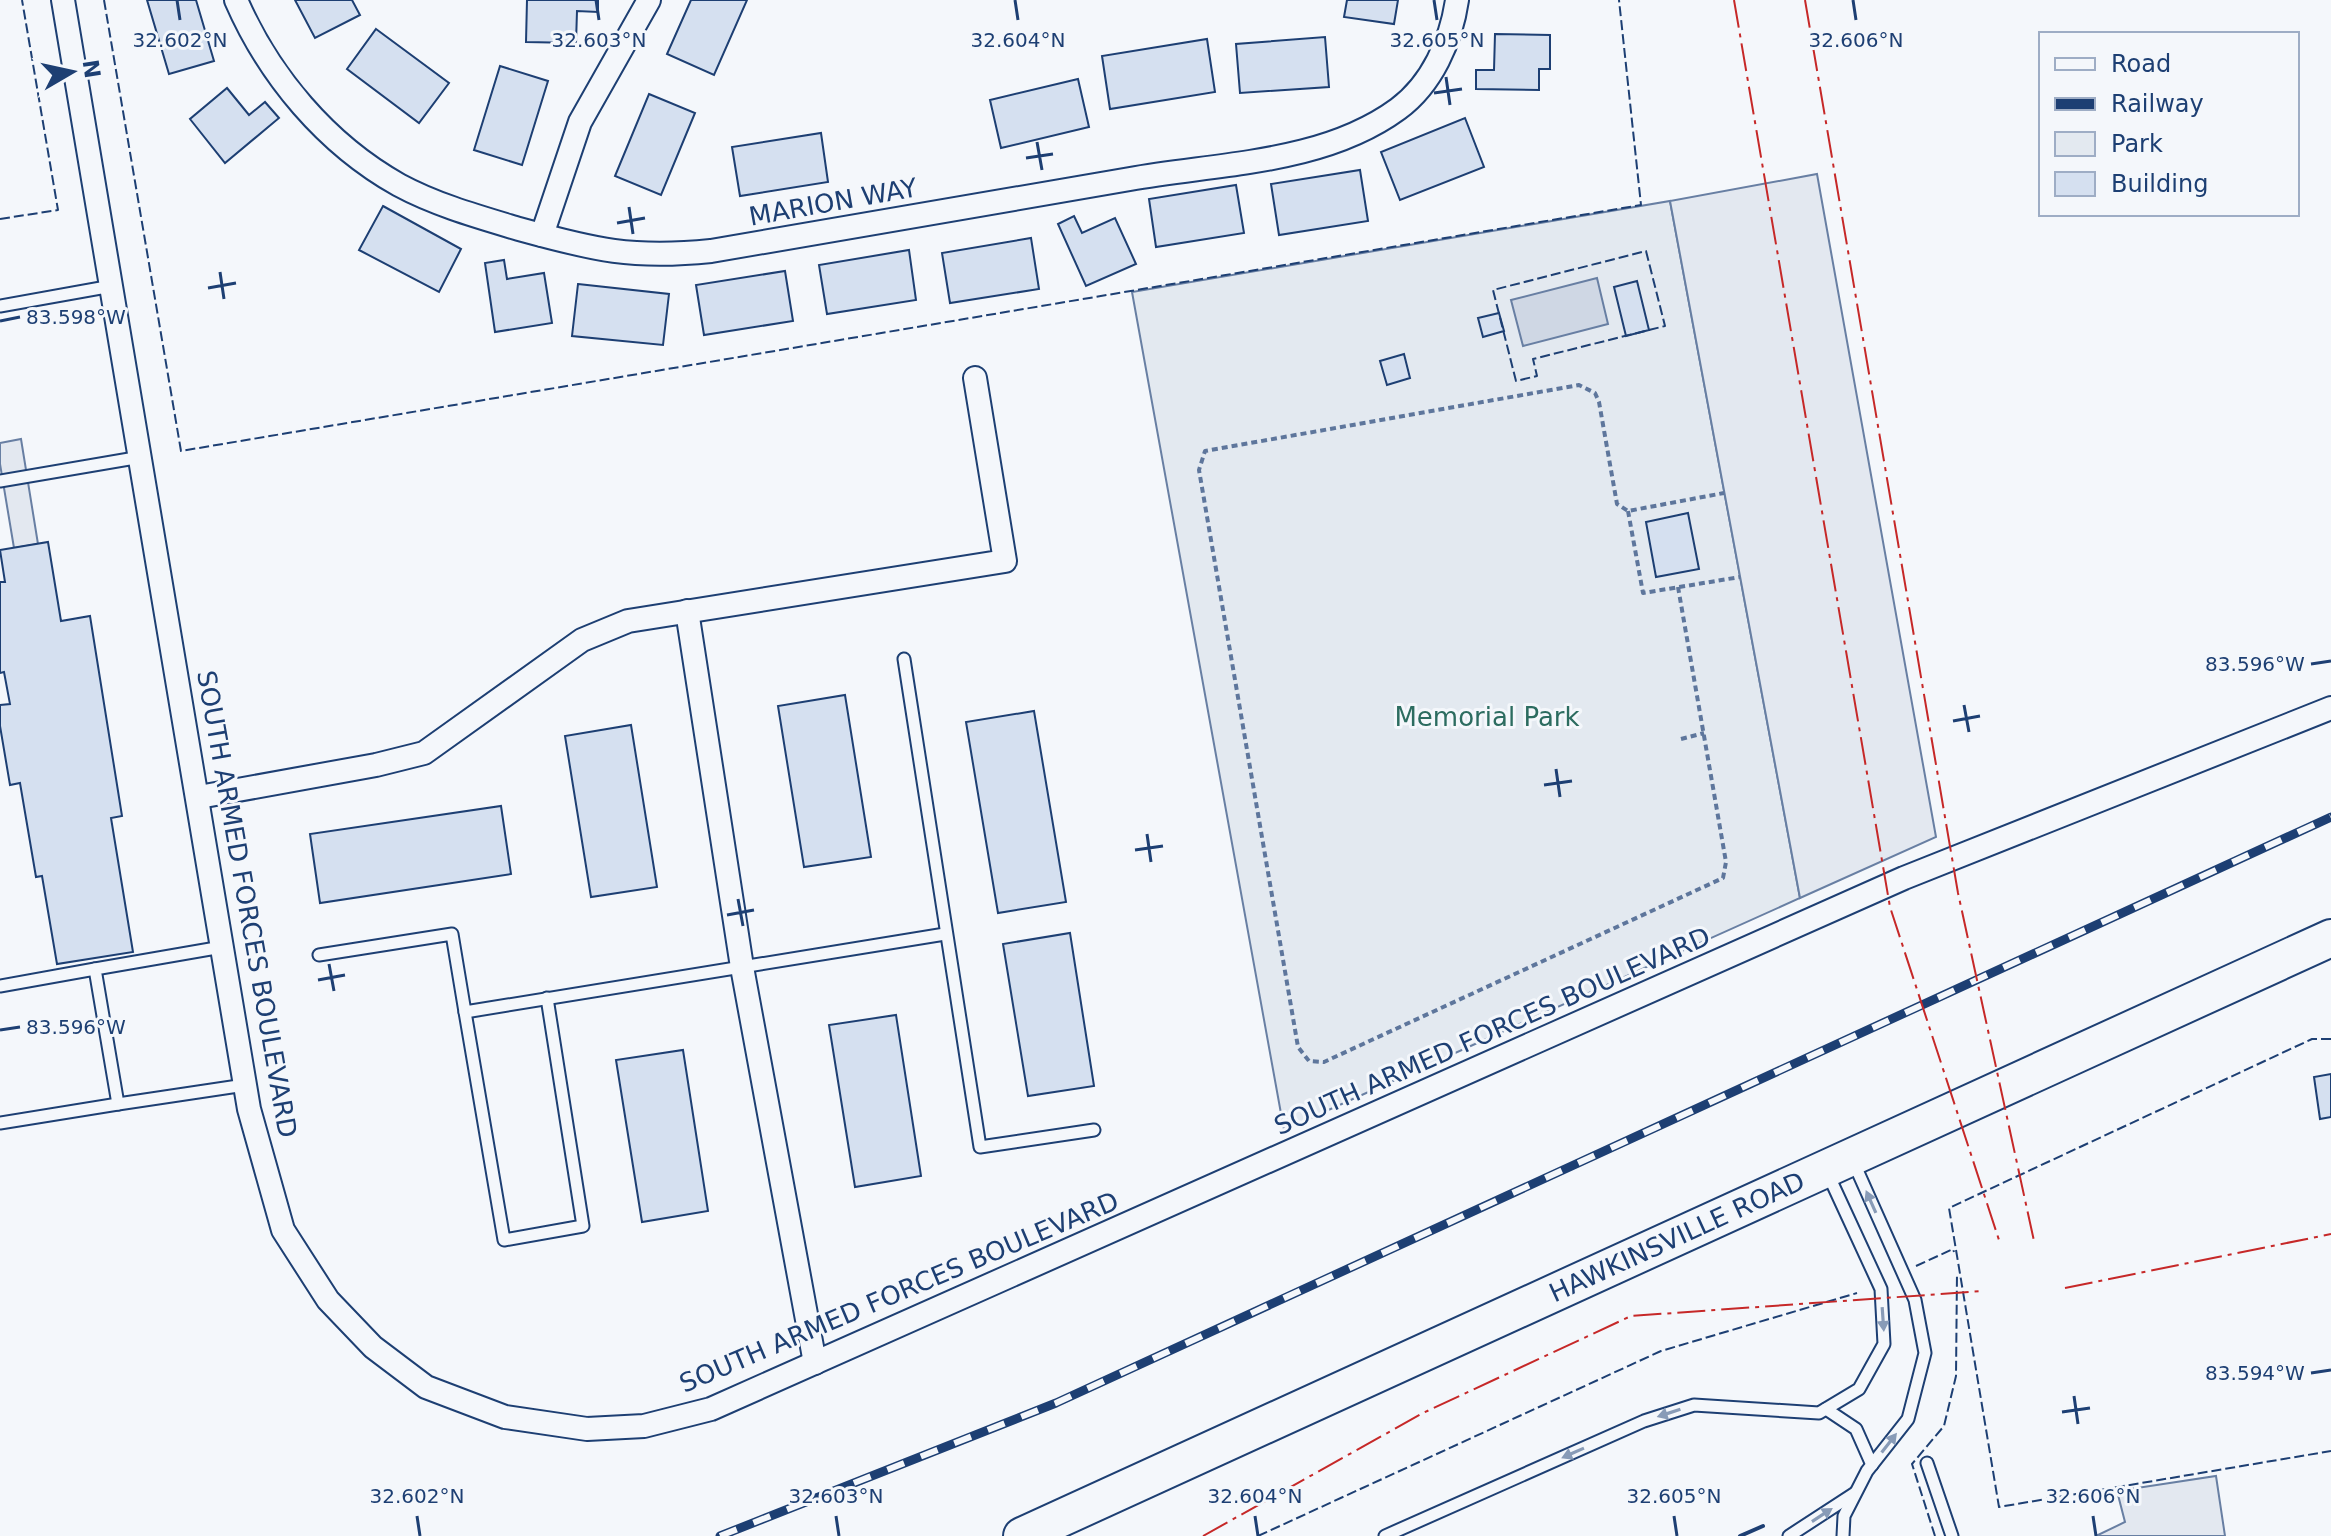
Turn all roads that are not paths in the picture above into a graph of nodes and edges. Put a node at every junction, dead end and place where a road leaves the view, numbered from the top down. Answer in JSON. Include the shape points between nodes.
{"nodes":[{"id":1,"x":63,"y":0,"type":"edge"},
{"id":2,"x":236,"y":0,"type":"edge"},
{"id":3,"x":649,"y":0,"type":"edge"},
{"id":4,"x":1457,"y":0,"type":"edge"},
{"id":5,"x":542,"y":235,"type":"junction"},
{"id":6,"x":113,"y":286,"type":"junction"},
{"id":7,"x":0,"y":306,"type":"edge"},
{"id":8,"x":975,"y":378,"type":"dead end"},
{"id":9,"x":141,"y":457,"type":"junction"},
{"id":10,"x":0,"y":481,"type":"edge"},
{"id":11,"x":687,"y":611,"type":"junction"},
{"id":12,"x":904,"y":659,"type":"dead end"},
{"id":13,"x":2331,"y":708,"type":"edge"},
{"id":14,"x":199,"y":797,"type":"junction"},
{"id":15,"x":945,"y":934,"type":"junction"},
{"id":16,"x":2331,"y":938,"type":"edge"},
{"id":17,"x":222,"y":947,"type":"junction"},
{"id":18,"x":319,"y":955,"type":"dead end"},
{"id":19,"x":742,"y":967,"type":"junction"},
{"id":20,"x":95,"y":969,"type":"junction"},
{"id":21,"x":0,"y":986,"type":"edge"},
{"id":22,"x":547,"y":998,"type":"junction"},
{"id":23,"x":465,"y":1012,"type":"junction"},
{"id":24,"x":245,"y":1085,"type":"junction"},
{"id":25,"x":118,"y":1104,"type":"junction"},
{"id":26,"x":0,"y":1123,"type":"edge"},
{"id":27,"x":1094,"y":1130,"type":"dead end"},
{"id":28,"x":1838,"y":1163,"type":"junction"},
{"id":29,"x":815,"y":1363,"type":"junction"},
{"id":30,"x":1826,"y":1409,"type":"junction"},
{"id":31,"x":1927,"y":1463,"type":"dead end"},
{"id":32,"x":1872,"y":1465,"type":"junction"},
{"id":33,"x":1855,"y":1493,"type":"junction"},
{"id":34,"x":1022,"y":1536,"type":"edge"},
{"id":35,"x":1385,"y":1536,"type":"edge"},
{"id":36,"x":1789,"y":1536,"type":"edge"},
{"id":37,"x":1843,"y":1536,"type":"edge"},
{"id":38,"x":1952,"y":1536,"type":"edge"}],
"edges":[{"from":1,"to":6,"type":"street","name":"SOUTH ARMED FORCES BOULEVARD"},
{"from":2,"to":5,"type":"street","name":"MARION WAY","via":[[281,81],[351,151],[399,185],[455,209]]},
{"from":3,"to":5,"type":"street","via":[[580,122]]},
{"from":4,"to":5,"type":"street","name":"MARION WAY","via":[[1446,44],[1418,90],[1398,109],[1349,137],[1321,146],[711,251],[615,254]]},
{"from":6,"to":7,"type":"lane"},
{"from":6,"to":9,"type":"street","name":"SOUTH ARMED FORCES BOULEVARD"},
{"from":8,"to":11,"type":"street","via":[[1005,561]]},
{"from":9,"to":10,"type":"lane"},
{"from":9,"to":14,"type":"street","name":"SOUTH ARMED FORCES BOULEVARD"},
{"from":11,"to":14,"type":"street","via":[[628,621],[582,640],[424,753]]},
{"from":11,"to":19,"type":"street"},
{"from":12,"to":15,"type":"lane"},
{"from":13,"to":29,"type":"street","name":"SOUTH ARMED FORCES BOULEVARD","via":[[1904,878]]},
{"from":14,"to":17,"type":"street","name":"SOUTH ARMED FORCES BOULEVARD"},
{"from":15,"to":19,"type":"lane"},
{"from":15,"to":27,"type":"lane","via":[[980,1147]]},
{"from":16,"to":28,"type":"main road","name":"HAWKINSVILLE ROAD"},
{"from":17,"to":20,"type":"lane"},
{"from":17,"to":24,"type":"street","name":"SOUTH ARMED FORCES BOULEVARD"},
{"from":18,"to":23,"type":"lane","via":[[452,934]]},
{"from":19,"to":22,"type":"lane"},
{"from":19,"to":29,"type":"street"},
{"from":20,"to":21,"type":"lane"},
{"from":20,"to":25,"type":"lane"},
{"from":22,"to":23,"type":"lane"},
{"from":22,"to":23,"type":"lane","via":[[583,1226],[504,1240]]},
{"from":24,"to":25,"type":"lane"},
{"from":24,"to":29,"type":"street","name":"SOUTH ARMED FORCES BOULEVARD","via":[[283,1230],[328,1300],[373,1347],[426,1387],[505,1417],[602,1429],[644,1426],[711,1409]]},
{"from":25,"to":26,"type":"lane"},
{"from":28,"to":30,"type":"lane","one_way":true,"via":[[1881,1289],[1884,1344],[1859,1389]]},
{"from":32,"to":28,"type":"lane","one_way":true,"via":[[1908,1419],[1925,1353],[1915,1300]]},
{"from":28,"to":34,"type":"main road","name":"HAWKINSVILLE ROAD"},
{"from":30,"to":32,"type":"lane","via":[[1856,1429]]},
{"from":30,"to":35,"type":"lane","one_way":true,"via":[[1819,1413],[1694,1405],[1644,1421]]},
{"from":31,"to":38,"type":"lane"},
{"from":32,"to":33,"type":"lane"},
{"from":36,"to":33,"type":"lane","one_way":true},
{"from":33,"to":37,"type":"lane","via":[[1844,1516]]}]}
